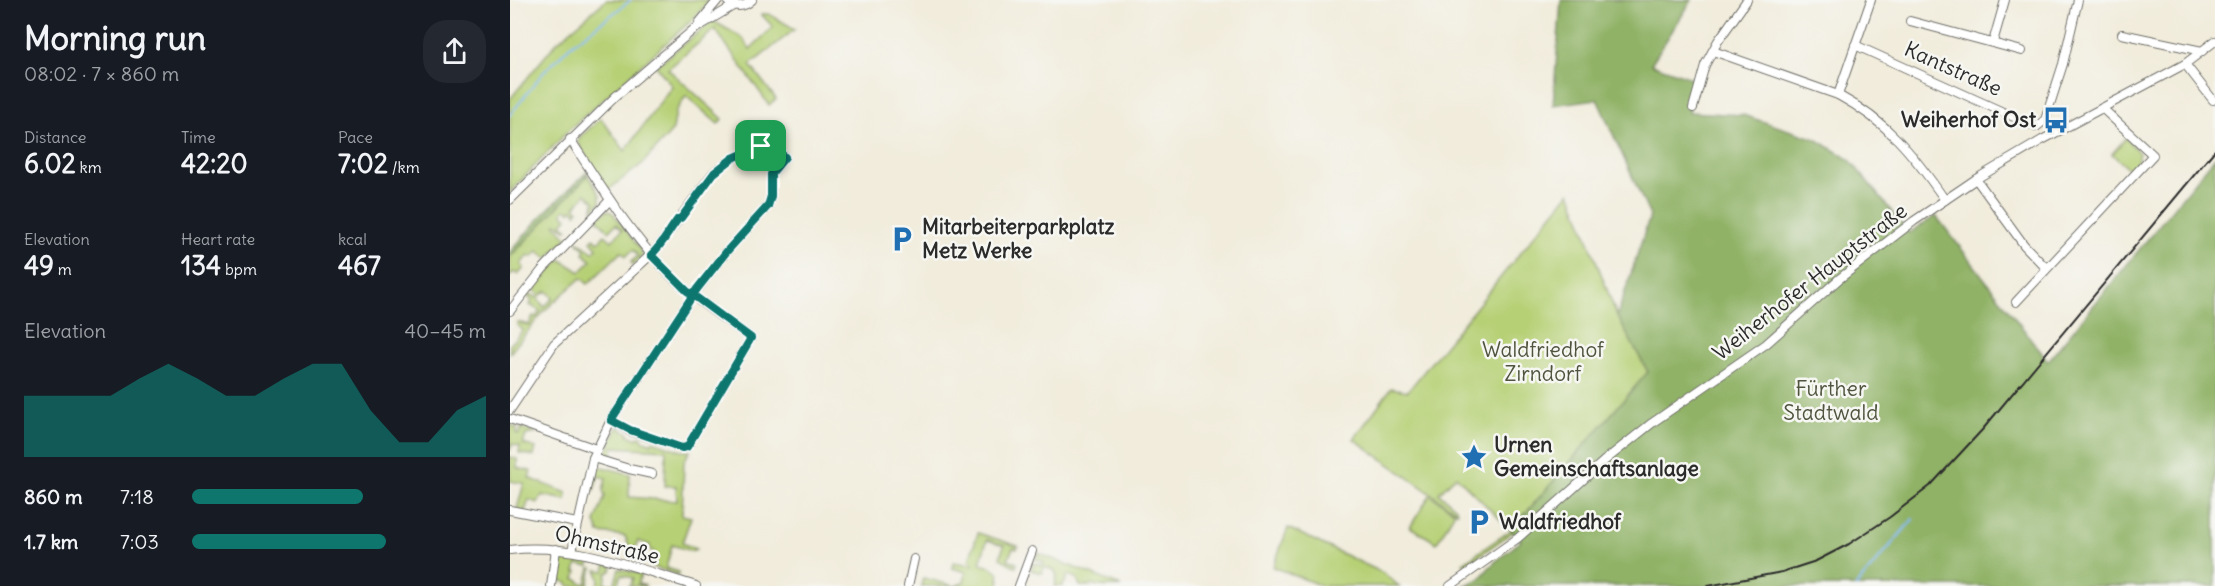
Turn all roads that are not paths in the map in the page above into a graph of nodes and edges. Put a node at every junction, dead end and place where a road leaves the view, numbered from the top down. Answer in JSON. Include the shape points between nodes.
{"nodes":[{"id":1,"x":718,"y":0,"type":"edge"},
{"id":2,"x":752,"y":0,"type":"edge"},
{"id":3,"x":1747,"y":0,"type":"edge"},
{"id":4,"x":1870,"y":0,"type":"edge"},
{"id":5,"x":2005,"y":0,"type":"edge"},
{"id":6,"x":2078,"y":0,"type":"edge"},
{"id":7,"x":730,"y":3,"type":"edge"},
{"id":8,"x":1910,"y":21,"type":"dead end"},
{"id":9,"x":693,"y":30,"type":"junction"},
{"id":10,"x":2122,"y":34,"type":"dead end"},
{"id":11,"x":2215,"y":41,"type":"edge"},
{"id":12,"x":1993,"y":42,"type":"junction"},
{"id":13,"x":1856,"y":45,"type":"junction"},
{"id":14,"x":1713,"y":51,"type":"junction"},
{"id":15,"x":2022,"y":51,"type":"dead end"},
{"id":16,"x":2202,"y":51,"type":"junction"},
{"id":17,"x":2185,"y":64,"type":"junction"},
{"id":18,"x":1838,"y":95,"type":"junction"},
{"id":19,"x":2213,"y":100,"type":"dead end"},
{"id":20,"x":1693,"y":108,"type":"dead end"},
{"id":21,"x":2102,"y":108,"type":"junction"},
{"id":22,"x":2036,"y":127,"type":"junction"},
{"id":23,"x":570,"y":139,"type":"junction"},
{"id":24,"x":2043,"y":140,"type":"junction"},
{"id":25,"x":1976,"y":179,"type":"junction"},
{"id":26,"x":510,"y":200,"type":"edge"},
{"id":27,"x":610,"y":200,"type":"junction"},
{"id":28,"x":1945,"y":200,"type":"junction"},
{"id":29,"x":651,"y":255,"type":"junction"},
{"id":30,"x":2046,"y":268,"type":"junction"},
{"id":31,"x":693,"y":295,"type":"junction"},
{"id":32,"x":2016,"y":302,"type":"dead end"},
{"id":33,"x":510,"y":311,"type":"edge"},
{"id":34,"x":510,"y":410,"type":"edge"},
{"id":35,"x":510,"y":419,"type":"edge"},
{"id":36,"x":611,"y":420,"type":"junction"},
{"id":37,"x":596,"y":449,"type":"junction"},
{"id":38,"x":592,"y":458,"type":"junction"},
{"id":39,"x":652,"y":474,"type":"dead end"},
{"id":40,"x":510,"y":510,"type":"edge"},
{"id":41,"x":577,"y":523,"type":"junction"},
{"id":42,"x":556,"y":549,"type":"junction"},
{"id":43,"x":510,"y":550,"type":"edge"},
{"id":44,"x":572,"y":551,"type":"junction"},
{"id":45,"x":1032,"y":551,"type":"dead end"},
{"id":46,"x":914,"y":559,"type":"dead end"},
{"id":47,"x":677,"y":583,"type":"edge"},
{"id":48,"x":552,"y":586,"type":"edge"},
{"id":49,"x":696,"y":586,"type":"edge"},
{"id":50,"x":908,"y":586,"type":"edge"},
{"id":51,"x":1019,"y":586,"type":"edge"},
{"id":52,"x":1450,"y":586,"type":"edge"}],
"edges":[{"from":1,"to":9,"type":"street"},
{"from":2,"to":7,"type":"street","via":[[745,6]]},
{"from":3,"to":14,"type":"street"},
{"from":4,"to":13,"type":"street"},
{"from":5,"to":12,"type":"street"},
{"from":6,"to":22,"type":"street","via":[[2045,120]]},
{"from":7,"to":9,"type":"street"},
{"from":8,"to":12,"type":"street"},
{"from":9,"to":23,"type":"street"},
{"from":10,"to":16,"type":"street"},
{"from":11,"to":16,"type":"street","name":"Weiherhofer Hauptstraße"},
{"from":12,"to":15,"type":"street"},
{"from":13,"to":18,"type":"street"},
{"from":13,"to":22,"type":"street","name":"Kantstraße"},
{"from":14,"to":18,"type":"street"},
{"from":14,"to":20,"type":"street"},
{"from":16,"to":17,"type":"street","name":"Weiherhofer Hauptstraße"},
{"from":17,"to":19,"type":"street"},
{"from":17,"to":21,"type":"street","name":"Weiherhofer Hauptstraße"},
{"from":18,"to":28,"type":"street","via":[[1899,139]]},
{"from":21,"to":24,"type":"street","name":"Weiherhofer Hauptstraße"},
{"from":21,"to":30,"type":"street","via":[[2152,155]]},
{"from":22,"to":24,"type":"street"},
{"from":23,"to":26,"type":"street"},
{"from":23,"to":27,"type":"street"},
{"from":24,"to":25,"type":"street","name":"Weiherhofer Hauptstraße"},
{"from":25,"to":28,"type":"street","name":"Weiherhofer Hauptstraße"},
{"from":25,"to":30,"type":"street","via":[[2024,245]]},
{"from":27,"to":29,"type":"street"},
{"from":27,"to":33,"type":"street","via":[[543,269]]},
{"from":28,"to":52,"type":"street","name":"Weiherhofer Hauptstraße","via":[[1839,279],[1766,344],[1652,423],[1518,538]]},
{"from":29,"to":31,"type":"street"},
{"from":29,"to":31,"type":"street","via":[[714,173],[733,158],[769,143],[785,157],[771,174],[768,206]]},
{"from":29,"to":34,"type":"street","via":[[554,344]]},
{"from":30,"to":32,"type":"street"},
{"from":31,"to":36,"type":"street"},
{"from":31,"to":36,"type":"street","via":[[751,338],[687,447],[630,430]]},
{"from":35,"to":37,"type":"street"},
{"from":36,"to":37,"type":"street"},
{"from":37,"to":38,"type":"street"},
{"from":38,"to":39,"type":"street"},
{"from":38,"to":41,"type":"street"},
{"from":40,"to":41,"type":"street"},
{"from":41,"to":44,"type":"street"},
{"from":42,"to":43,"type":"street","name":"Ohmstraße"},
{"from":42,"to":44,"type":"street","name":"Ohmstraße"},
{"from":42,"to":48,"type":"street"},
{"from":44,"to":47,"type":"street","name":"Ohmstraße","via":[[620,562]]},
{"from":45,"to":51,"type":"street"},
{"from":46,"to":50,"type":"street"},
{"from":47,"to":49,"type":"street","name":"Ohmstraße"}]}
